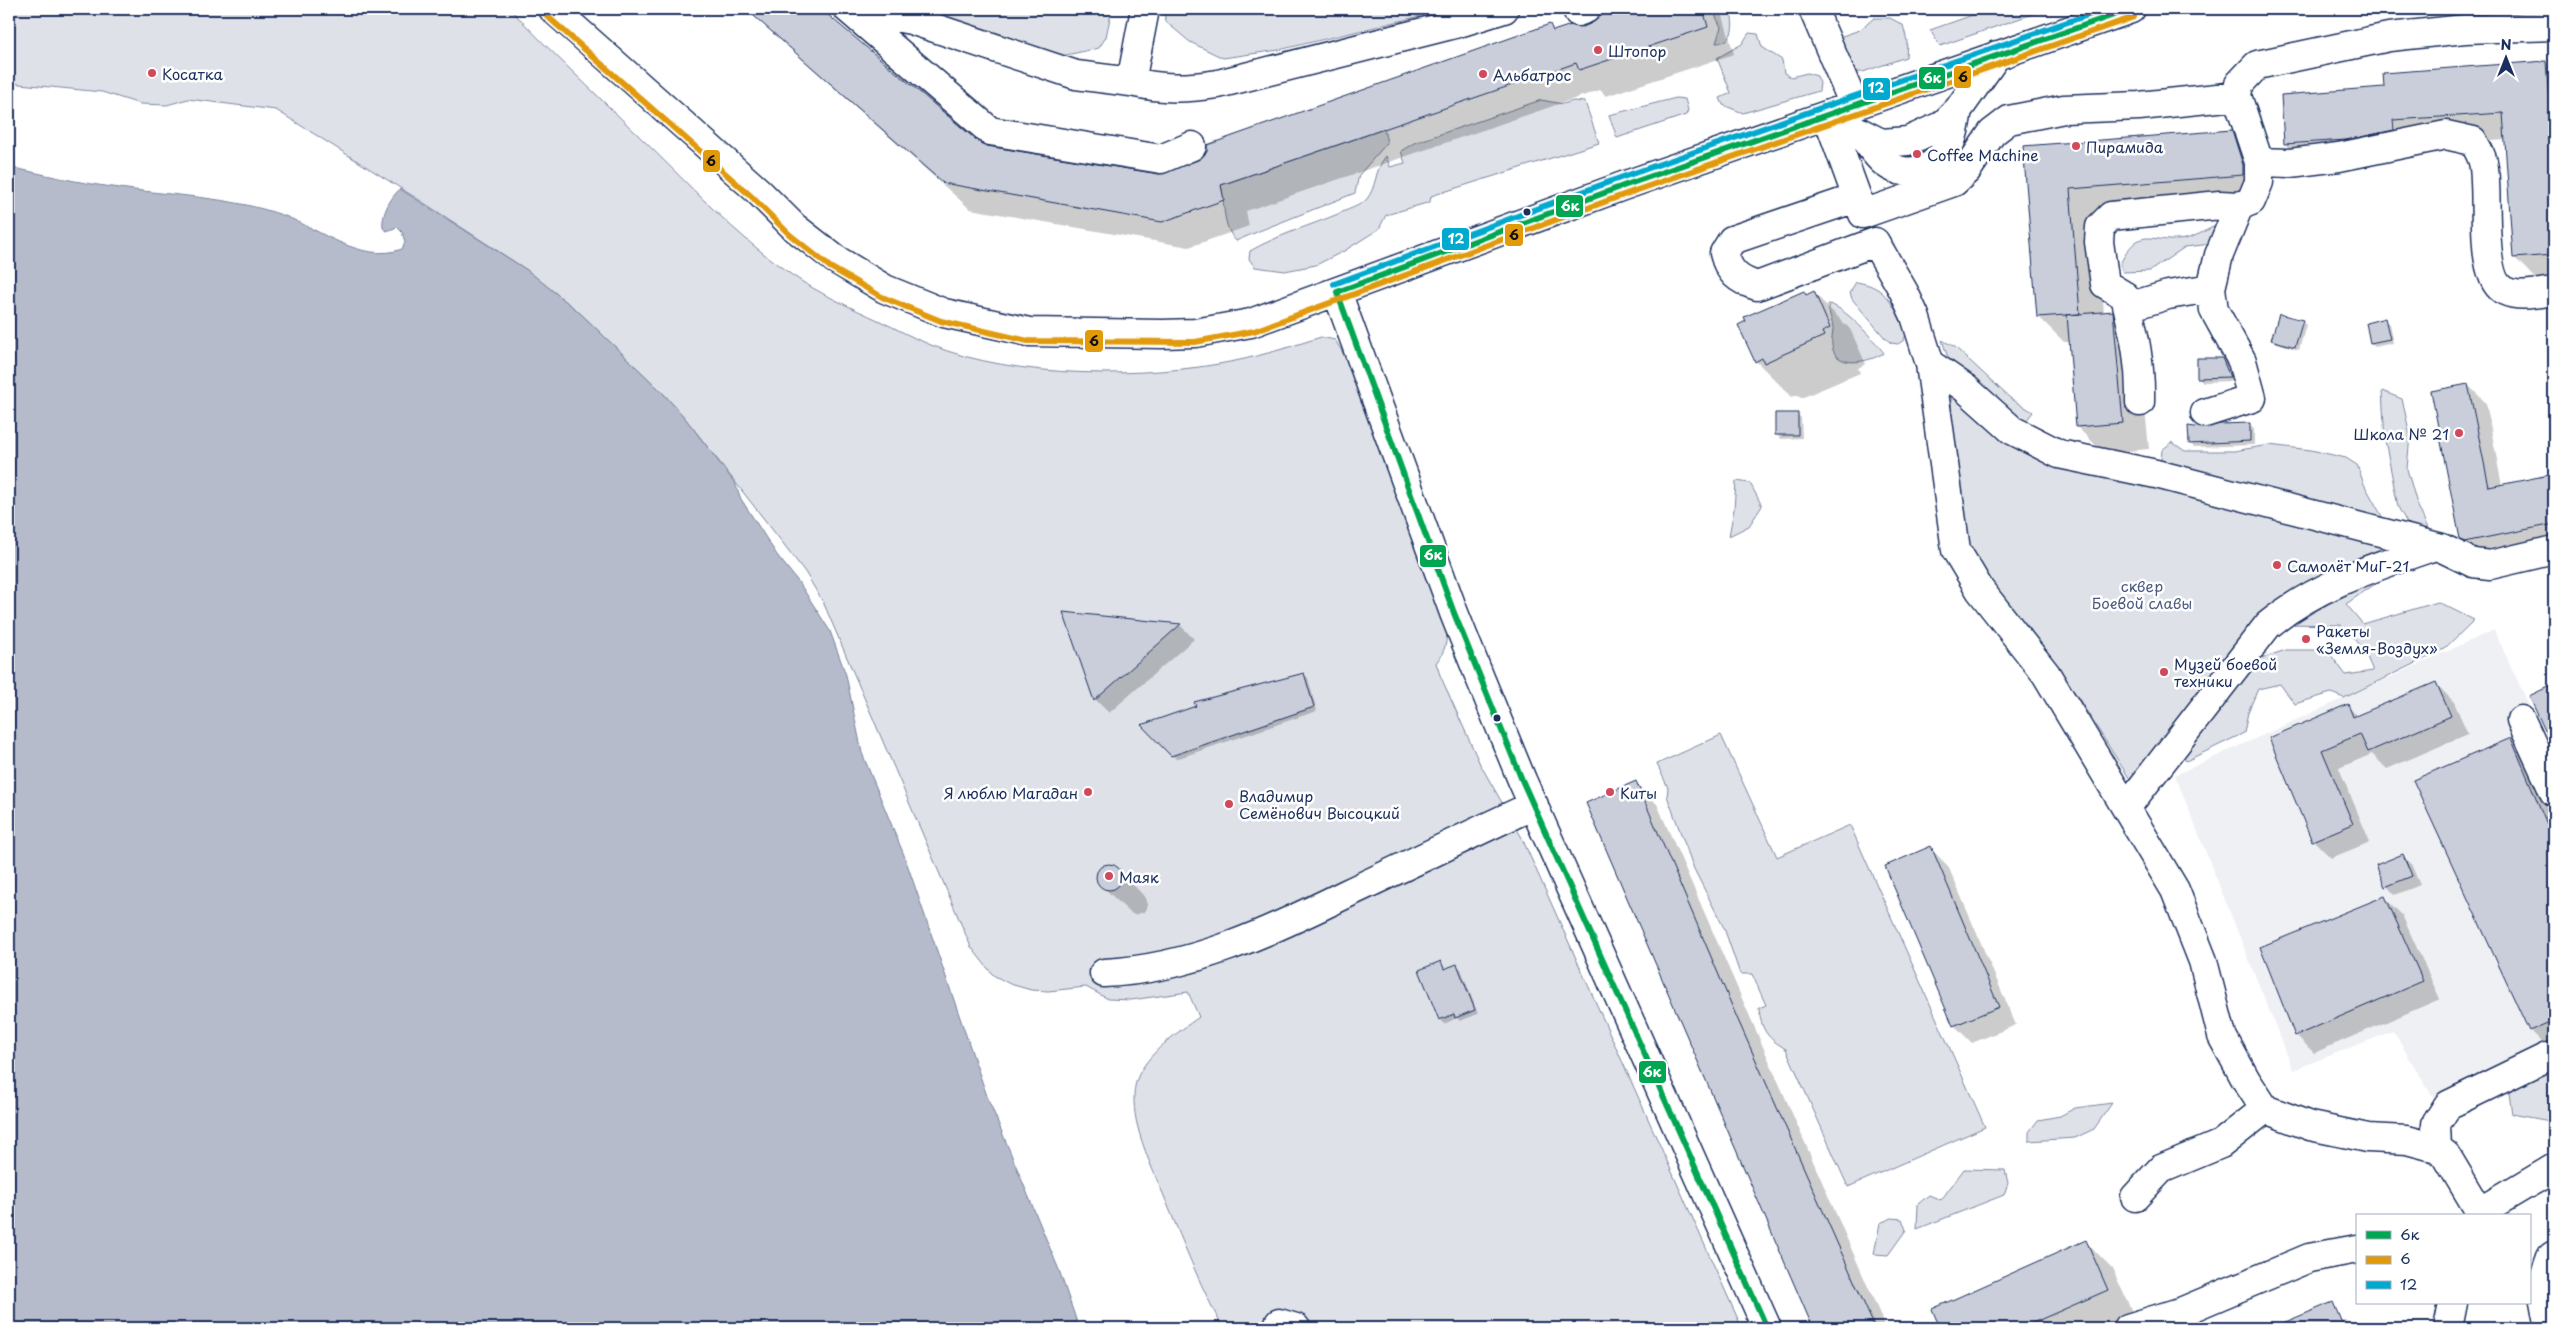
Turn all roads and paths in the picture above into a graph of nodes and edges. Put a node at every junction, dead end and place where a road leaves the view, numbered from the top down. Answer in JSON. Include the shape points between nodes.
{"nodes":[{"id":1,"x":848,"y":9,"type":"edge"},
{"id":2,"x":854,"y":9,"type":"edge"},
{"id":3,"x":1145,"y":9,"type":"edge"},
{"id":4,"x":1504,"y":9,"type":"edge"},
{"id":5,"x":1813,"y":9,"type":"edge"},
{"id":6,"x":2130,"y":9,"type":"edge"},
{"id":7,"x":563,"y":18,"type":"edge"},
{"id":8,"x":2554,"y":26,"type":"edge"},
{"id":9,"x":1997,"y":55,"type":"junction"},
{"id":10,"x":1131,"y":82,"type":"junction"},
{"id":11,"x":2237,"y":96,"type":"junction"},
{"id":12,"x":1854,"y":105,"type":"junction"},
{"id":13,"x":1827,"y":115,"type":"junction"},
{"id":14,"x":1192,"y":146,"type":"dead end"},
{"id":15,"x":2259,"y":162,"type":"junction"},
{"id":16,"x":1860,"y":206,"type":"junction"},
{"id":17,"x":2239,"y":206,"type":"junction"},
{"id":18,"x":1875,"y":242,"type":"junction"},
{"id":19,"x":2211,"y":288,"type":"junction"},
{"id":20,"x":2554,"y":291,"type":"edge"},
{"id":21,"x":1337,"y":292,"type":"junction"},
{"id":22,"x":2128,"y":307,"type":"junction"},
{"id":23,"x":1930,"y":364,"type":"junction"},
{"id":24,"x":2140,"y":402,"type":"dead end"},
{"id":25,"x":2204,"y":413,"type":"dead end"},
{"id":26,"x":2437,"y":548,"type":"junction"},
{"id":27,"x":2554,"y":550,"type":"edge"},
{"id":28,"x":2521,"y":720,"type":"dead end"},
{"id":29,"x":2554,"y":792,"type":"edge"},
{"id":30,"x":1534,"y":805,"type":"junction"},
{"id":31,"x":2126,"y":808,"type":"junction"},
{"id":32,"x":1104,"y":973,"type":"dead end"},
{"id":33,"x":2547,"y":1057,"type":"dead end"},
{"id":34,"x":2265,"y":1109,"type":"junction"},
{"id":35,"x":2438,"y":1148,"type":"junction"},
{"id":36,"x":2554,"y":1168,"type":"edge"},
{"id":37,"x":2134,"y":1196,"type":"dead end"},
{"id":38,"x":2480,"y":1214,"type":"edge"},
{"id":39,"x":2356,"y":1249,"type":"edge"},
{"id":40,"x":2554,"y":1254,"type":"edge"},
{"id":41,"x":2453,"y":1304,"type":"edge"},
{"id":42,"x":1762,"y":1327,"type":"edge"},
{"id":43,"x":2128,"y":1328,"type":"edge"},
{"id":44,"x":2448,"y":1328,"type":"edge"},
{"id":45,"x":2549,"y":1328,"type":"edge"}],
"edges":[{"from":1,"to":14,"type":"street","via":[[990,132],[1161,159]]},
{"from":2,"to":10,"type":"street","via":[[911,20],[1076,75]]},
{"from":3,"to":10,"type":"street"},
{"from":4,"to":10,"type":"street","via":[[1218,84],[1163,89]]},
{"from":5,"to":12,"type":"street"},
{"from":6,"to":9,"type":"street"},
{"from":7,"to":21,"type":"street","via":[[794,227],[835,259],[885,289],[944,313],[1029,332],[1195,333],[1251,323]]},
{"from":8,"to":11,"type":"street","via":[[2465,29],[2389,37],[2306,54],[2258,65],[2239,84]]},
{"from":9,"to":12,"type":"street"},
{"from":9,"to":13,"type":"street","via":[[1958,110],[1942,125],[1908,141],[1881,142]]},
{"from":11,"to":15,"type":"street"},
{"from":11,"to":16,"type":"street","via":[[2139,106],[2064,109],[2009,120],[1992,133],[1967,170],[1954,182]]},
{"from":12,"to":13,"type":"street"},
{"from":13,"to":16,"type":"street"},
{"from":13,"to":21,"type":"street"},
{"from":15,"to":17,"type":"street","via":[[2259,182],[2250,201]]},
{"from":15,"to":20,"type":"street","via":[[2290,163],[2339,157],[2446,135],[2473,141],[2484,164],[2489,262],[2494,282],[2504,291],[2514,293]]},
{"from":16,"to":18,"type":"street"},
{"from":16,"to":18,"type":"street","via":[[1732,240],[1724,253],[1727,267],[1743,282],[1757,286]]},
{"from":17,"to":19,"type":"street","via":[[2219,255]]},
{"from":17,"to":22,"type":"street","via":[[2111,216],[2100,227],[2102,270],[2105,284],[2125,296]]},
{"from":18,"to":23,"type":"street","via":[[1915,316]]},
{"from":19,"to":22,"type":"street","via":[[2168,295]]},
{"from":19,"to":25,"type":"street","via":[[2214,310],[2242,362],[2252,398]]},
{"from":21,"to":30,"type":"street","via":[[1454,613]]},
{"from":22,"to":24,"type":"street","via":[[2141,368]]},
{"from":23,"to":26,"type":"street","via":[[1965,388],[2012,430],[2059,454],[2156,474]]},
{"from":23,"to":31,"type":"street","via":[[1956,550],[1980,590],[2046,674]]},
{"from":26,"to":27,"type":"street","via":[[2473,563],[2490,565]]},
{"from":26,"to":31,"type":"street","via":[[2383,564],[2318,592],[2291,606],[2268,625]]},
{"from":28,"to":29,"type":"street"},
{"from":30,"to":32,"type":"street","via":[[1322,906],[1220,950],[1132,972]]},
{"from":30,"to":42,"type":"street"},
{"from":31,"to":34,"type":"street","via":[[2175,890],[2203,962],[2222,1036]]},
{"from":33,"to":35,"type":"street","via":[[2448,1105],[2436,1124]]},
{"from":34,"to":35,"type":"street","via":[[2310,1126],[2368,1138],[2407,1140]]},
{"from":34,"to":37,"type":"street","via":[[2221,1144],[2161,1169]]},
{"from":35,"to":38,"type":"street","via":[[2446,1155]]},
{"from":36,"to":38,"type":"street"},
{"from":39,"to":43,"type":"street","via":[[2309,1258],[2183,1311]]},
{"from":40,"to":45,"type":"street","via":[[2541,1285]]},
{"from":41,"to":44,"type":"street"}]}
